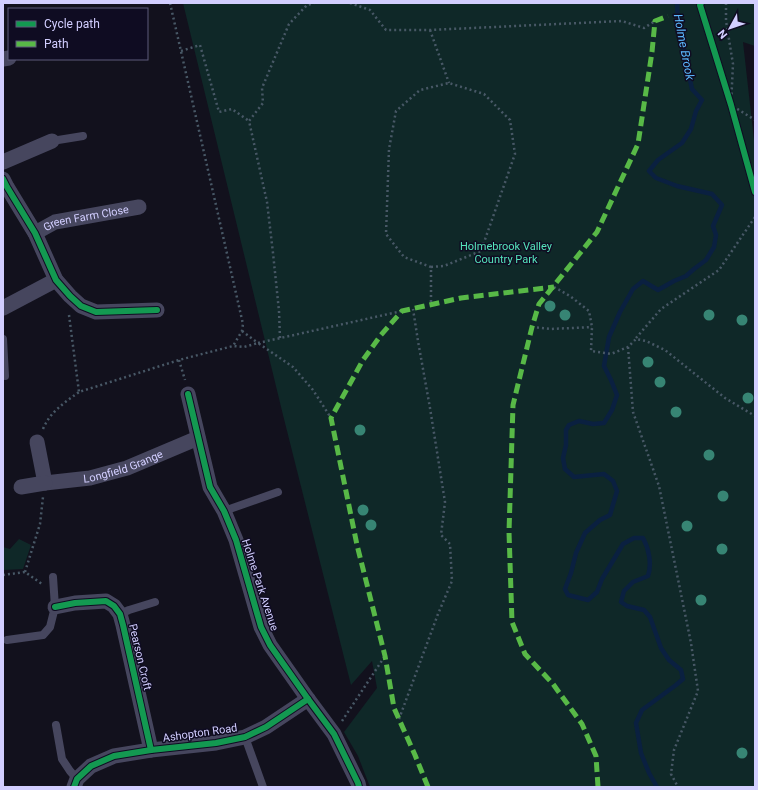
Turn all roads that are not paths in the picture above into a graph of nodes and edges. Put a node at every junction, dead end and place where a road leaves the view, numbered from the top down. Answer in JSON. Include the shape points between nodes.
{"nodes":[{"id":1,"x":83,"y":136,"type":"dead end"},
{"id":2,"x":52,"y":141,"type":"joint"},
{"id":3,"x":3,"y":162,"type":"edge"},
{"id":4,"x":3,"y":179,"type":"edge"},
{"id":5,"x":139,"y":207,"type":"dead end"},
{"id":6,"x":35,"y":233,"type":"junction"},
{"id":7,"x":56,"y":280,"type":"junction"},
{"id":8,"x":3,"y":308,"type":"edge"},
{"id":9,"x":157,"y":310,"type":"dead end"},
{"id":10,"x":3,"y":339,"type":"edge"},
{"id":11,"x":5,"y":376,"type":"dead end"},
{"id":12,"x":188,"y":394,"type":"road end"},
{"id":13,"x":198,"y":438,"type":"junction"},
{"id":14,"x":37,"y":442,"type":"road end"},
{"id":15,"x":45,"y":483,"type":"junction"},
{"id":16,"x":21,"y":487,"type":"dead end"},
{"id":17,"x":278,"y":492,"type":"dead end"},
{"id":18,"x":224,"y":511,"type":"junction"},
{"id":19,"x":53,"y":577,"type":"dead end"},
{"id":20,"x":154,"y":602,"type":"dead end"},
{"id":21,"x":55,"y":607,"type":"junction"},
{"id":22,"x":120,"y":614,"type":"junction"},
{"id":23,"x":7,"y":640,"type":"dead end"},
{"id":24,"x":308,"y":700,"type":"junction"},
{"id":25,"x":56,"y":725,"type":"dead end"},
{"id":26,"x":245,"y":737,"type":"junction"},
{"id":27,"x":151,"y":750,"type":"junction"},
{"id":28,"x":76,"y":783,"type":"edge"},
{"id":29,"x":262,"y":787,"type":"edge"},
{"id":30,"x":359,"y":787,"type":"edge"}],
"edges":[{"from":1,"to":2,"type":"lane"},
{"from":2,"to":3,"type":"street"},
{"from":4,"to":6,"type":"street","name":"Green Farm Close"},
{"from":5,"to":6,"type":"street","name":"Green Farm Close","via":[[54,222]]},
{"from":6,"to":7,"type":"street","name":"Green Farm Close"},
{"from":7,"to":8,"type":"street"},
{"from":7,"to":9,"type":"street","name":"Green Farm Close","via":[[81,306],[96,312]]},
{"from":10,"to":11,"type":"lane"},
{"from":12,"to":13,"type":"street","name":"Holme Park Avenue"},
{"from":13,"to":15,"type":"street","name":"Longfield Grange","via":[[127,468],[90,478]]},
{"from":13,"to":18,"type":"street","name":"Holme Park Avenue","via":[[210,487]]},
{"from":14,"to":15,"type":"street"},
{"from":15,"to":16,"type":"street","name":"Longfield Grange"},
{"from":17,"to":18,"type":"lane"},
{"from":18,"to":24,"type":"street","name":"Holme Park Avenue","via":[[236,540],[261,627],[270,645]]},
{"from":19,"to":21,"type":"lane"},
{"from":20,"to":22,"type":"lane"},
{"from":21,"to":22,"type":"street","name":"Pearson Croft","via":[[75,603],[106,602],[114,606]]},
{"from":21,"to":23,"type":"lane","via":[[50,627],[43,635]]},
{"from":22,"to":27,"type":"street","name":"Pearson Croft"},
{"from":24,"to":26,"type":"street","name":"Ashopton Road","via":[[266,727]]},
{"from":24,"to":30,"type":"street","name":"Holme Park Avenue","via":[[334,734]]},
{"from":25,"to":28,"type":"lane","via":[[62,759]]},
{"from":26,"to":27,"type":"street","name":"Ashopton Road"},
{"from":26,"to":29,"type":"lane"},
{"from":27,"to":28,"type":"street","name":"Ashopton Road","via":[[114,756],[91,766]]}]}
